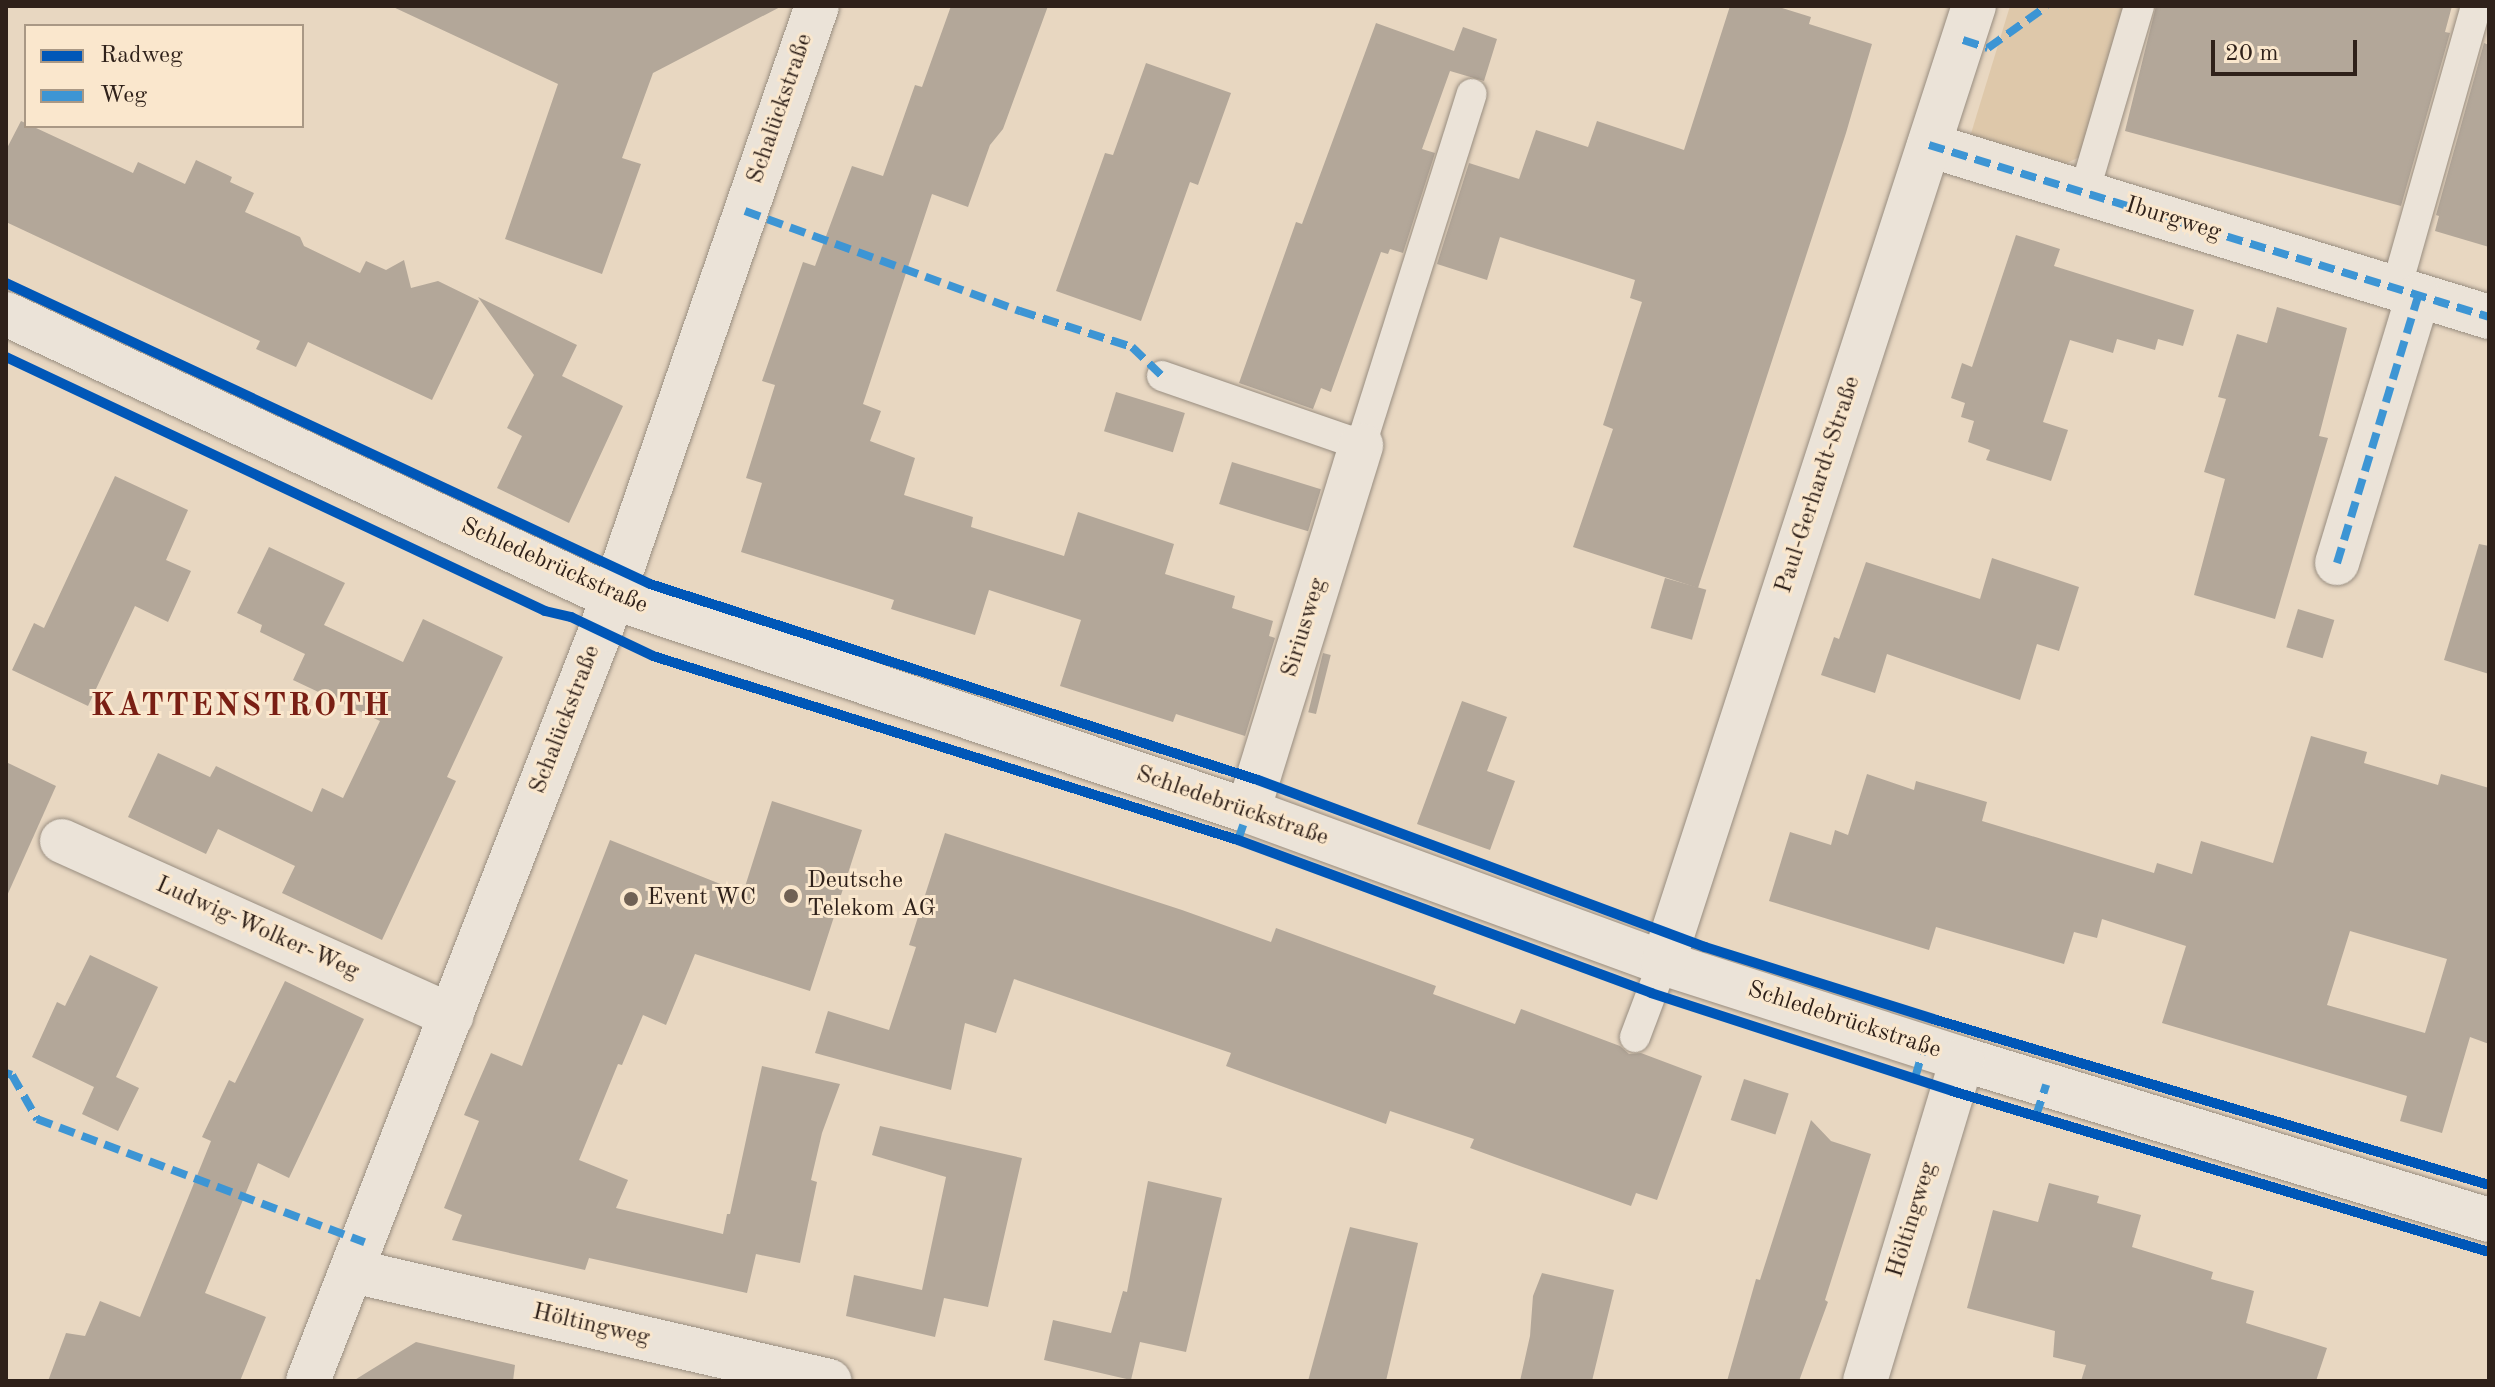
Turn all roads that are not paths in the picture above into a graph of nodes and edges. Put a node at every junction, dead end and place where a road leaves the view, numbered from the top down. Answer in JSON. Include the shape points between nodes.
{"nodes":[{"id":1,"x":817,"y":6,"type":"edge"},
{"id":2,"x":1974,"y":6,"type":"edge"},
{"id":3,"x":2139,"y":6,"type":"edge"},
{"id":4,"x":2476,"y":6,"type":"edge"},
{"id":5,"x":1472,"y":94,"type":"dead end"},
{"id":6,"x":1929,"y":145,"type":"junction"},
{"id":7,"x":2084,"y":193,"type":"junction"},
{"id":8,"x":2407,"y":292,"type":"junction"},
{"id":9,"x":6,"y":314,"type":"edge"},
{"id":10,"x":2489,"y":317,"type":"edge"},
{"id":11,"x":1162,"y":376,"type":"dead end"},
{"id":12,"x":1361,"y":445,"type":"junction"},
{"id":13,"x":2337,"y":563,"type":"dead end"},
{"id":14,"x":612,"y":597,"type":"junction"},
{"id":15,"x":1248,"y":811,"type":"junction"},
{"id":16,"x":62,"y":841,"type":"dead end"},
{"id":17,"x":1663,"y":963,"type":"junction"},
{"id":18,"x":452,"y":1016,"type":"junction"},
{"id":19,"x":1635,"y":1037,"type":"dead end"},
{"id":20,"x":1962,"y":1059,"type":"junction"},
{"id":21,"x":2489,"y":1220,"type":"edge"},
{"id":22,"x":353,"y":1271,"type":"junction"},
{"id":23,"x":308,"y":1381,"type":"edge"},
{"id":24,"x":829,"y":1381,"type":"edge"},
{"id":25,"x":1865,"y":1381,"type":"edge"}],
"edges":[{"from":1,"to":14,"type":"street","name":"Schalückstraße"},
{"from":2,"to":6,"type":"street","name":"Paul-Gerhardt-Straße"},
{"from":3,"to":7,"type":"lane"},
{"from":4,"to":8,"type":"lane"},
{"from":5,"to":12,"type":"lane"},
{"from":6,"to":7,"type":"street","name":"Iburgweg"},
{"from":6,"to":17,"type":"street","name":"Paul-Gerhardt-Straße"},
{"from":7,"to":8,"type":"street","name":"Iburgweg"},
{"from":8,"to":10,"type":"street","name":"Iburgweg"},
{"from":8,"to":13,"type":"street"},
{"from":9,"to":14,"type":"street","name":"Schledebrückstraße"},
{"from":11,"to":12,"type":"lane"},
{"from":12,"to":15,"type":"street","name":"Siriusweg"},
{"from":14,"to":15,"type":"street","name":"Schledebrückstraße"},
{"from":14,"to":18,"type":"street","name":"Schalückstraße"},
{"from":15,"to":17,"type":"street","name":"Schledebrückstraße"},
{"from":16,"to":18,"type":"street","name":"Ludwig-Wolker-Weg"},
{"from":17,"to":19,"type":"lane"},
{"from":17,"to":20,"type":"street","name":"Schledebrückstraße"},
{"from":18,"to":22,"type":"street","name":"Schalückstraße"},
{"from":20,"to":21,"type":"street","name":"Schledebrückstraße"},
{"from":20,"to":25,"type":"street","name":"Höltingweg"},
{"from":22,"to":23,"type":"street","name":"Schalückstraße"},
{"from":22,"to":24,"type":"street","name":"Höltingweg"}]}
